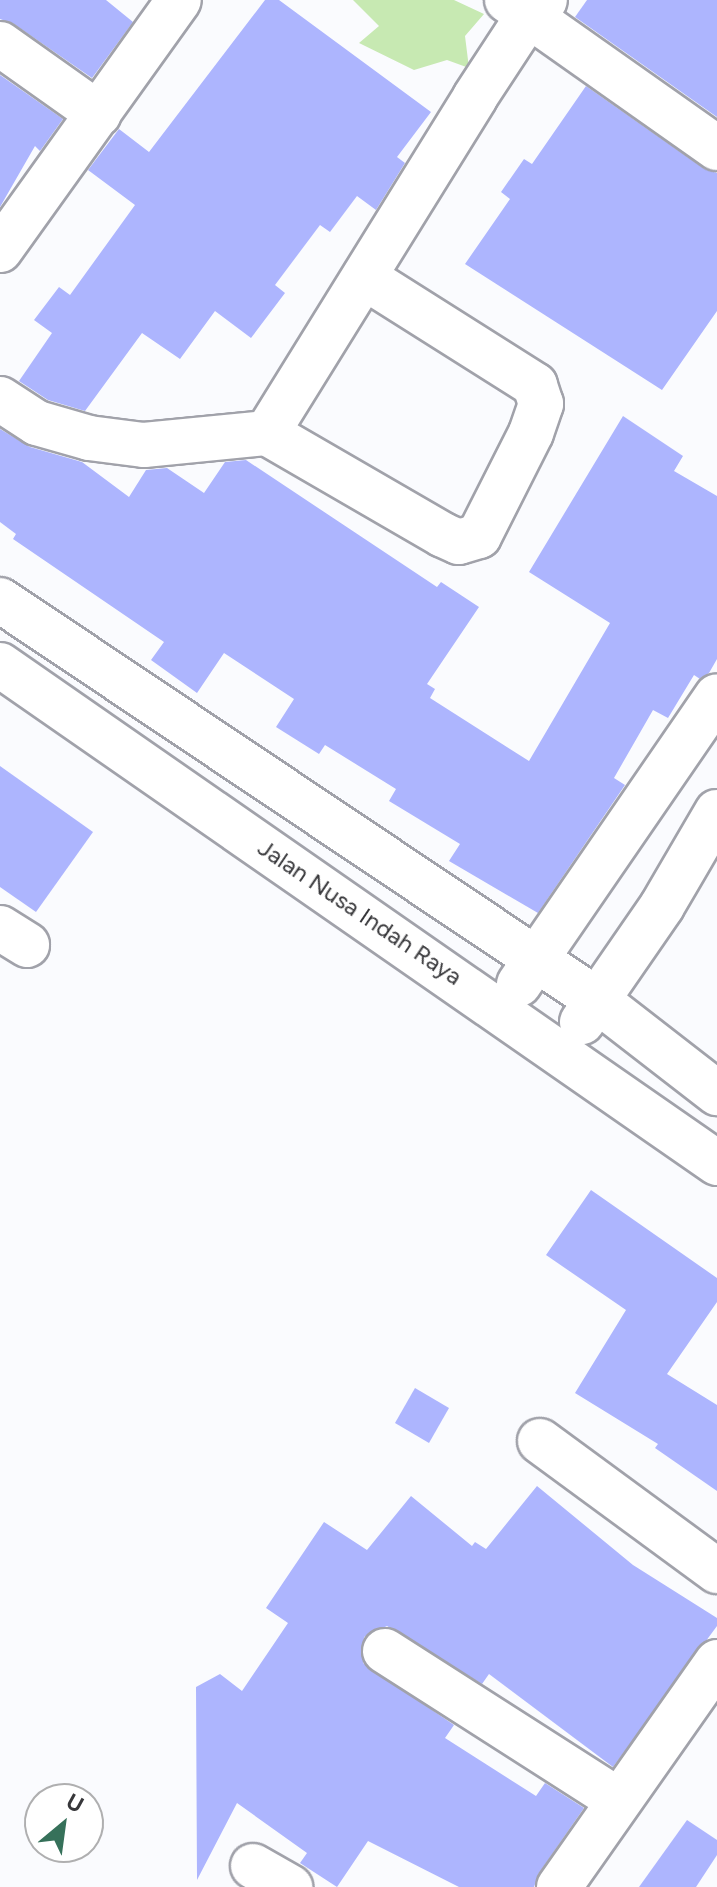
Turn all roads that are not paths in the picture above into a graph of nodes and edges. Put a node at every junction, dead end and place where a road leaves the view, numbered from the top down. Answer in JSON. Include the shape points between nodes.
{"nodes":[{"id":1,"x":179,"y":0,"type":"edge"},
{"id":2,"x":526,"y":5,"type":"edge"},
{"id":3,"x":0,"y":44,"type":"edge"},
{"id":4,"x":99,"y":114,"type":"junction"},
{"id":5,"x":717,"y":148,"type":"edge"},
{"id":6,"x":0,"y":250,"type":"edge"},
{"id":7,"x":364,"y":277,"type":"junction"},
{"id":8,"x":0,"y":399,"type":"edge"},
{"id":9,"x":267,"y":433,"type":"junction"},
{"id":10,"x":0,"y":600,"type":"edge"},
{"id":11,"x":0,"y":665,"type":"edge"},
{"id":12,"x":115,"y":680,"type":"junction"},
{"id":13,"x":717,"y":696,"type":"edge"},
{"id":14,"x":85,"y":724,"type":"junction"},
{"id":15,"x":717,"y":812,"type":"edge"},
{"id":16,"x":534,"y":961,"type":"junction"},
{"id":17,"x":597,"y":1000,"type":"junction"},
{"id":18,"x":502,"y":1010,"type":"junction"},
{"id":19,"x":561,"y":1050,"type":"junction"},
{"id":20,"x":717,"y":1093,"type":"edge"},
{"id":21,"x":717,"y":1163,"type":"edge"},
{"id":22,"x":540,"y":1441,"type":"dead end"},
{"id":23,"x":717,"y":1571,"type":"edge"},
{"id":24,"x":385,"y":1651,"type":"dead end"},
{"id":25,"x":717,"y":1662,"type":"edge"},
{"id":26,"x":618,"y":1800,"type":"junction"},
{"id":27,"x":559,"y":1887,"type":"edge"}],
"edges":[{"from":1,"to":4,"type":"street"},
{"from":2,"to":5,"type":"street"},
{"from":2,"to":7,"type":"street"},
{"from":3,"to":4,"type":"street"},
{"from":4,"to":6,"type":"street"},
{"from":7,"to":9,"type":"street"},
{"from":7,"to":9,"type":"street","via":[[535,385],[541,404],[531,433],[479,536],[459,542],[443,535]]},
{"from":8,"to":9,"type":"street","via":[[37,423],[89,438],[144,445]]},
{"from":10,"to":12,"type":"street"},
{"from":11,"to":14,"type":"street","name":"Jalan Nusa Indah Raya"},
{"from":12,"to":14,"type":"street"},
{"from":12,"to":16,"type":"street"},
{"from":13,"to":16,"type":"street"},
{"from":14,"to":18,"type":"street","name":"Jalan Nusa Indah Raya"},
{"from":15,"to":17,"type":"street"},
{"from":16,"to":17,"type":"street"},
{"from":16,"to":18,"type":"street"},
{"from":17,"to":19,"type":"street"},
{"from":17,"to":20,"type":"street"},
{"from":18,"to":19,"type":"street","name":"Jalan Nusa Indah Raya"},
{"from":19,"to":21,"type":"street","name":"Jalan Nusa Indah Raya"},
{"from":22,"to":23,"type":"street"},
{"from":24,"to":26,"type":"street"},
{"from":25,"to":26,"type":"street"},
{"from":26,"to":27,"type":"street"}]}
